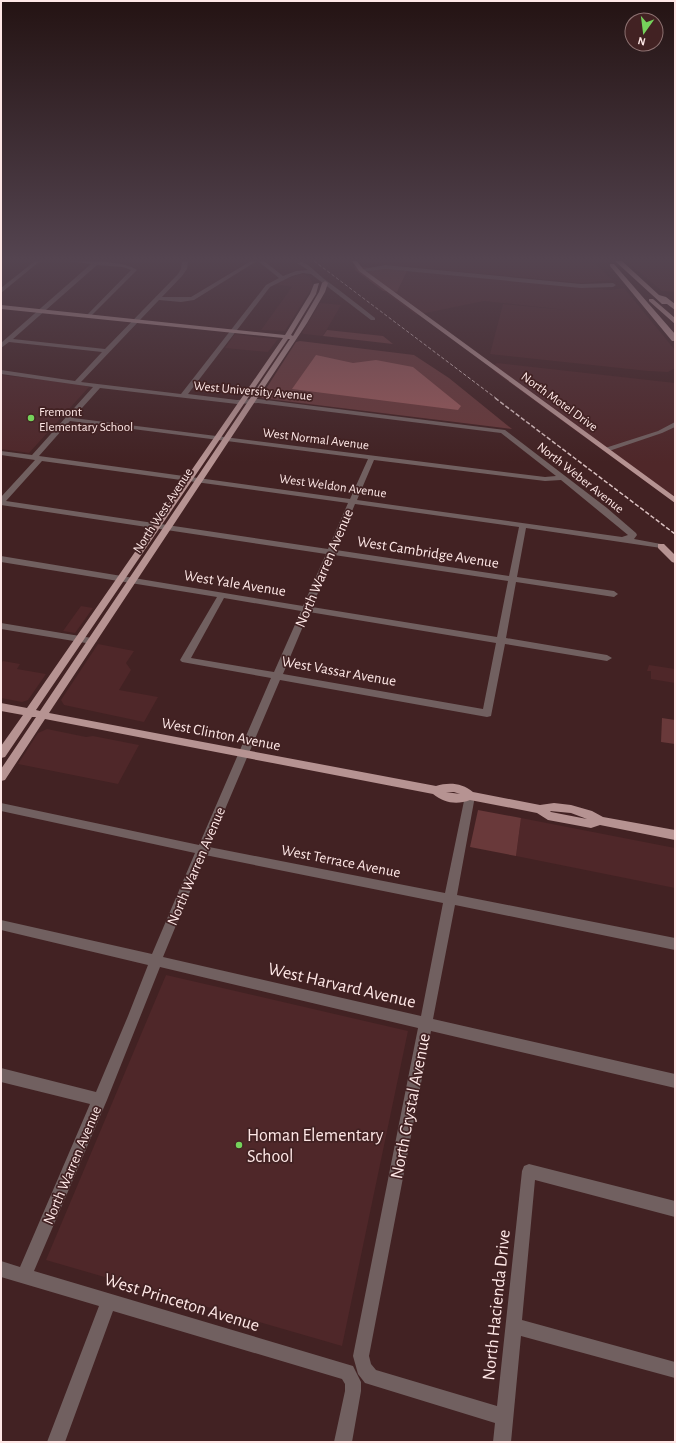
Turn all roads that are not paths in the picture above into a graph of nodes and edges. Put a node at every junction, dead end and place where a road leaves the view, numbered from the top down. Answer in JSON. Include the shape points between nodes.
{"nodes":[{"id":1,"x":22,"y":328,"type":"edge"},
{"id":2,"x":129,"y":328,"type":"edge"},
{"id":3,"x":207,"y":328,"type":"edge"},
{"id":4,"x":235,"y":328,"type":"edge"},
{"id":5,"x":291,"y":328,"type":"edge"},
{"id":6,"x":299,"y":328,"type":"edge"},
{"id":7,"x":441,"y":328,"type":"edge"},
{"id":8,"x":666,"y":328,"type":"edge"},
{"id":9,"x":233,"y":331,"type":"junction"},
{"id":10,"x":286,"y":336,"type":"junction"},
{"id":11,"x":294,"y":337,"type":"junction"},
{"id":12,"x":675,"y":339,"type":"edge"},
{"id":13,"x":8,"y":340,"type":"junction"},
{"id":14,"x":1,"y":346,"type":"edge"},
{"id":15,"x":106,"y":351,"type":"junction"},
{"id":16,"x":1,"y":372,"type":"edge"},
{"id":17,"x":77,"y":382,"type":"junction"},
{"id":18,"x":98,"y":386,"type":"junction"},
{"id":19,"x":183,"y":396,"type":"junction"},
{"id":20,"x":252,"y":401,"type":"junction"},
{"id":21,"x":242,"y":402,"type":"junction"},
{"id":22,"x":68,"y":419,"type":"junction"},
{"id":23,"x":675,"y":424,"type":"edge"},
{"id":24,"x":503,"y":431,"type":"joint"},
{"id":25,"x":222,"y":438,"type":"junction"},
{"id":26,"x":606,"y":449,"type":"junction"},
{"id":27,"x":1,"y":452,"type":"edge"},
{"id":28,"x":372,"y":457,"type":"junction"},
{"id":29,"x":37,"y":458,"type":"junction"},
{"id":30,"x":560,"y":478,"type":"junction"},
{"id":31,"x":195,"y":479,"type":"junction"},
{"id":32,"x":353,"y":501,"type":"junction"},
{"id":33,"x":675,"y":501,"type":"edge"},
{"id":34,"x":1,"y":502,"type":"edge"},
{"id":35,"x":523,"y":525,"type":"junction"},
{"id":36,"x":158,"y":526,"type":"junction"},
{"id":37,"x":168,"y":527,"type":"junction"},
{"id":38,"x":622,"y":539,"type":"junction"},
{"id":39,"x":661,"y":546,"type":"joint"},
{"id":40,"x":332,"y":551,"type":"junction"},
{"id":41,"x":1,"y":559,"type":"edge"},
{"id":42,"x":675,"y":560,"type":"edge"},
{"id":43,"x":122,"y":578,"type":"junction"},
{"id":44,"x":512,"y":579,"type":"junction"},
{"id":45,"x":133,"y":580,"type":"junction"},
{"id":46,"x":614,"y":594,"type":"dead end"},
{"id":47,"x":222,"y":595,"type":"junction"},
{"id":48,"x":307,"y":609,"type":"junction"},
{"id":49,"x":1,"y":626,"type":"edge"},
{"id":50,"x":81,"y":639,"type":"junction"},
{"id":51,"x":500,"y":640,"type":"junction"},
{"id":52,"x":92,"y":641,"type":"junction"},
{"id":53,"x":607,"y":658,"type":"dead end"},
{"id":54,"x":278,"y":676,"type":"junction"},
{"id":55,"x":1,"y":707,"type":"edge"},
{"id":56,"x":30,"y":712,"type":"junction"},
{"id":57,"x":42,"y":714,"type":"junction"},
{"id":58,"x":245,"y":753,"type":"junction"},
{"id":59,"x":1,"y":754,"type":"edge"},
{"id":60,"x":1,"y":777,"type":"edge"},
{"id":61,"x":470,"y":796,"type":"junction"},
{"id":62,"x":1,"y":807,"type":"edge"},
{"id":63,"x":675,"y":834,"type":"edge"},
{"id":64,"x":202,"y":850,"type":"junction"},
{"id":65,"x":450,"y":899,"type":"junction"},
{"id":66,"x":1,"y":925,"type":"edge"},
{"id":67,"x":675,"y":944,"type":"edge"},
{"id":68,"x":156,"y":961,"type":"junction"},
{"id":69,"x":426,"y":1023,"type":"junction"},
{"id":70,"x":1,"y":1075,"type":"edge"},
{"id":71,"x":675,"y":1081,"type":"edge"},
{"id":72,"x":100,"y":1100,"type":"junction"},
{"id":73,"x":675,"y":1209,"type":"edge"},
{"id":74,"x":1,"y":1269,"type":"edge"},
{"id":75,"x":24,"y":1276,"type":"junction"},
{"id":76,"x":110,"y":1301,"type":"junction"},
{"id":77,"x":514,"y":1326,"type":"junction"},
{"id":78,"x":675,"y":1370,"type":"edge"},
{"id":79,"x":357,"y":1372,"type":"junction"},
{"id":80,"x":504,"y":1417,"type":"junction"},
{"id":81,"x":56,"y":1442,"type":"edge"},
{"id":82,"x":343,"y":1442,"type":"edge"},
{"id":83,"x":502,"y":1442,"type":"edge"}],
"edges":[{"from":1,"to":13,"type":"street"},
{"from":2,"to":15,"type":"street"},
{"from":3,"to":9,"type":"main road"},
{"from":4,"to":9,"type":"street"},
{"from":5,"to":10,"type":"main road","name":"North West Avenue"},
{"from":6,"to":11,"type":"main road","name":"North West Avenue"},
{"from":7,"to":26,"type":"main road","name":"North Motel Drive"},
{"from":8,"to":12,"type":"highway"},
{"from":9,"to":10,"type":"main road"},
{"from":9,"to":19,"type":"street"},
{"from":10,"to":11,"type":"main road"},
{"from":10,"to":21,"type":"main road","name":"North West Avenue"},
{"from":11,"to":20,"type":"main road","name":"North West Avenue"},
{"from":13,"to":14,"type":"street"},
{"from":13,"to":15,"type":"street"},
{"from":15,"to":17,"type":"street"},
{"from":16,"to":17,"type":"street","name":"West University Avenue"},
{"from":17,"to":18,"type":"street","name":"West University Avenue"},
{"from":18,"to":19,"type":"street","name":"West University Avenue"},
{"from":18,"to":22,"type":"street"},
{"from":19,"to":21,"type":"street","name":"West University Avenue"},
{"from":20,"to":21,"type":"street","name":"West University Avenue"},
{"from":20,"to":24,"type":"street","name":"West University Avenue"},
{"from":20,"to":25,"type":"main road","name":"North West Avenue"},
{"from":21,"to":25,"type":"main road","name":"North West Avenue"},
{"from":22,"to":25,"type":"street","name":"West Normal Avenue"},
{"from":22,"to":29,"type":"street"},
{"from":23,"to":26,"type":"street","via":[[660,432]]},
{"from":24,"to":30,"type":"street","name":"North Weber Avenue"},
{"from":25,"to":28,"type":"street","name":"West Normal Avenue"},
{"from":25,"to":31,"type":"main road","name":"North West Avenue"},
{"from":26,"to":33,"type":"main road","name":"North Motel Drive"},
{"from":27,"to":29,"type":"street","name":"West Weldon Avenue"},
{"from":28,"to":30,"type":"street","name":"West Normal Avenue","via":[[545,479]]},
{"from":28,"to":32,"type":"street","name":"North Warren Avenue"},
{"from":29,"to":31,"type":"street","name":"West Weldon Avenue"},
{"from":29,"to":34,"type":"street"},
{"from":30,"to":38,"type":"street","name":"North Weber Avenue","via":[[632,534],[630,538]]},
{"from":31,"to":32,"type":"street","name":"West Weldon Avenue"},
{"from":31,"to":36,"type":"main road","name":"North West Avenue"},
{"from":31,"to":37,"type":"main road","name":"North West Avenue"},
{"from":32,"to":35,"type":"street","name":"West Weldon Avenue"},
{"from":32,"to":40,"type":"street","name":"North Warren Avenue"},
{"from":34,"to":36,"type":"street","name":"West Cambridge Avenue"},
{"from":35,"to":38,"type":"street","name":"West Weldon Avenue"},
{"from":35,"to":44,"type":"street"},
{"from":36,"to":37,"type":"street","name":"West Cambridge Avenue"},
{"from":36,"to":43,"type":"main road","name":"North West Avenue"},
{"from":37,"to":40,"type":"street","name":"West Cambridge Avenue"},
{"from":37,"to":45,"type":"main road","name":"North West Avenue"},
{"from":38,"to":39,"type":"street","name":"West Weldon Avenue"},
{"from":39,"to":42,"type":"main road"},
{"from":40,"to":44,"type":"street","name":"West Cambridge Avenue"},
{"from":40,"to":48,"type":"street","name":"North Warren Avenue"},
{"from":41,"to":43,"type":"street","name":"West Yale Avenue"},
{"from":43,"to":45,"type":"street","name":"West Yale Avenue"},
{"from":43,"to":50,"type":"main road","name":"North West Avenue"},
{"from":44,"to":46,"type":"street","name":"West Cambridge Avenue"},
{"from":44,"to":51,"type":"street"},
{"from":45,"to":47,"type":"street","name":"West Yale Avenue"},
{"from":45,"to":52,"type":"main road","name":"North West Avenue"},
{"from":47,"to":48,"type":"street","name":"West Yale Avenue"},
{"from":47,"to":54,"type":"street","name":"West Vassar Avenue","via":[[185,660]]},
{"from":48,"to":51,"type":"street","name":"West Yale Avenue"},
{"from":48,"to":54,"type":"street","name":"North Warren Avenue"},
{"from":49,"to":50,"type":"street"},
{"from":50,"to":52,"type":"street"},
{"from":50,"to":56,"type":"main road","name":"North West Avenue"},
{"from":51,"to":53,"type":"street","name":"West Yale Avenue"},
{"from":51,"to":54,"type":"street","name":"West Vassar Avenue","via":[[487,713]]},
{"from":52,"to":57,"type":"main road","name":"North West Avenue"},
{"from":54,"to":58,"type":"street","name":"North Warren Avenue"},
{"from":55,"to":56,"type":"main road","name":"West Clinton Avenue"},
{"from":56,"to":57,"type":"main road","name":"West Clinton Avenue"},
{"from":56,"to":59,"type":"main road","name":"North West Avenue"},
{"from":57,"to":58,"type":"main road","name":"West Clinton Avenue"},
{"from":57,"to":60,"type":"main road","name":"North West Avenue"},
{"from":58,"to":61,"type":"main road","name":"West Clinton Avenue","via":[[436,790],[442,796],[461,800]]},
{"from":58,"to":64,"type":"street","name":"North Warren Avenue"},
{"from":61,"to":63,"type":"main road","name":"West Clinton Avenue","via":[[540,809],[548,816],[591,824],[600,821]]},
{"from":61,"to":65,"type":"street","name":"North Crystal Avenue"},
{"from":62,"to":64,"type":"street","name":"West Terrace Avenue"},
{"from":64,"to":65,"type":"street","name":"West Terrace Avenue"},
{"from":64,"to":68,"type":"street","name":"North Warren Avenue"},
{"from":65,"to":67,"type":"street","name":"West Terrace Avenue"},
{"from":65,"to":69,"type":"street","name":"North Crystal Avenue"},
{"from":66,"to":68,"type":"street","name":"West Harvard Avenue"},
{"from":68,"to":69,"type":"street","name":"West Harvard Avenue"},
{"from":68,"to":72,"type":"street","name":"North Warren Avenue"},
{"from":69,"to":71,"type":"street","name":"West Harvard Avenue"},
{"from":69,"to":79,"type":"street","name":"North Crystal Avenue"},
{"from":70,"to":72,"type":"street"},
{"from":72,"to":75,"type":"street","name":"North Warren Avenue"},
{"from":73,"to":77,"type":"street","name":"North Hacienda Drive","via":[[529,1171]]},
{"from":74,"to":75,"type":"street","name":"West Princeton Avenue"},
{"from":75,"to":76,"type":"street","name":"West Princeton Avenue"},
{"from":76,"to":79,"type":"street","name":"West Princeton Avenue","via":[[347,1372]]},
{"from":76,"to":81,"type":"street"},
{"from":77,"to":78,"type":"street"},
{"from":77,"to":80,"type":"street","name":"North Hacienda Drive"},
{"from":79,"to":80,"type":"street","name":"West Princeton Avenue"},
{"from":79,"to":82,"type":"street","name":"North Crystal Avenue"},
{"from":80,"to":83,"type":"street","name":"North Hacienda Drive"}]}
